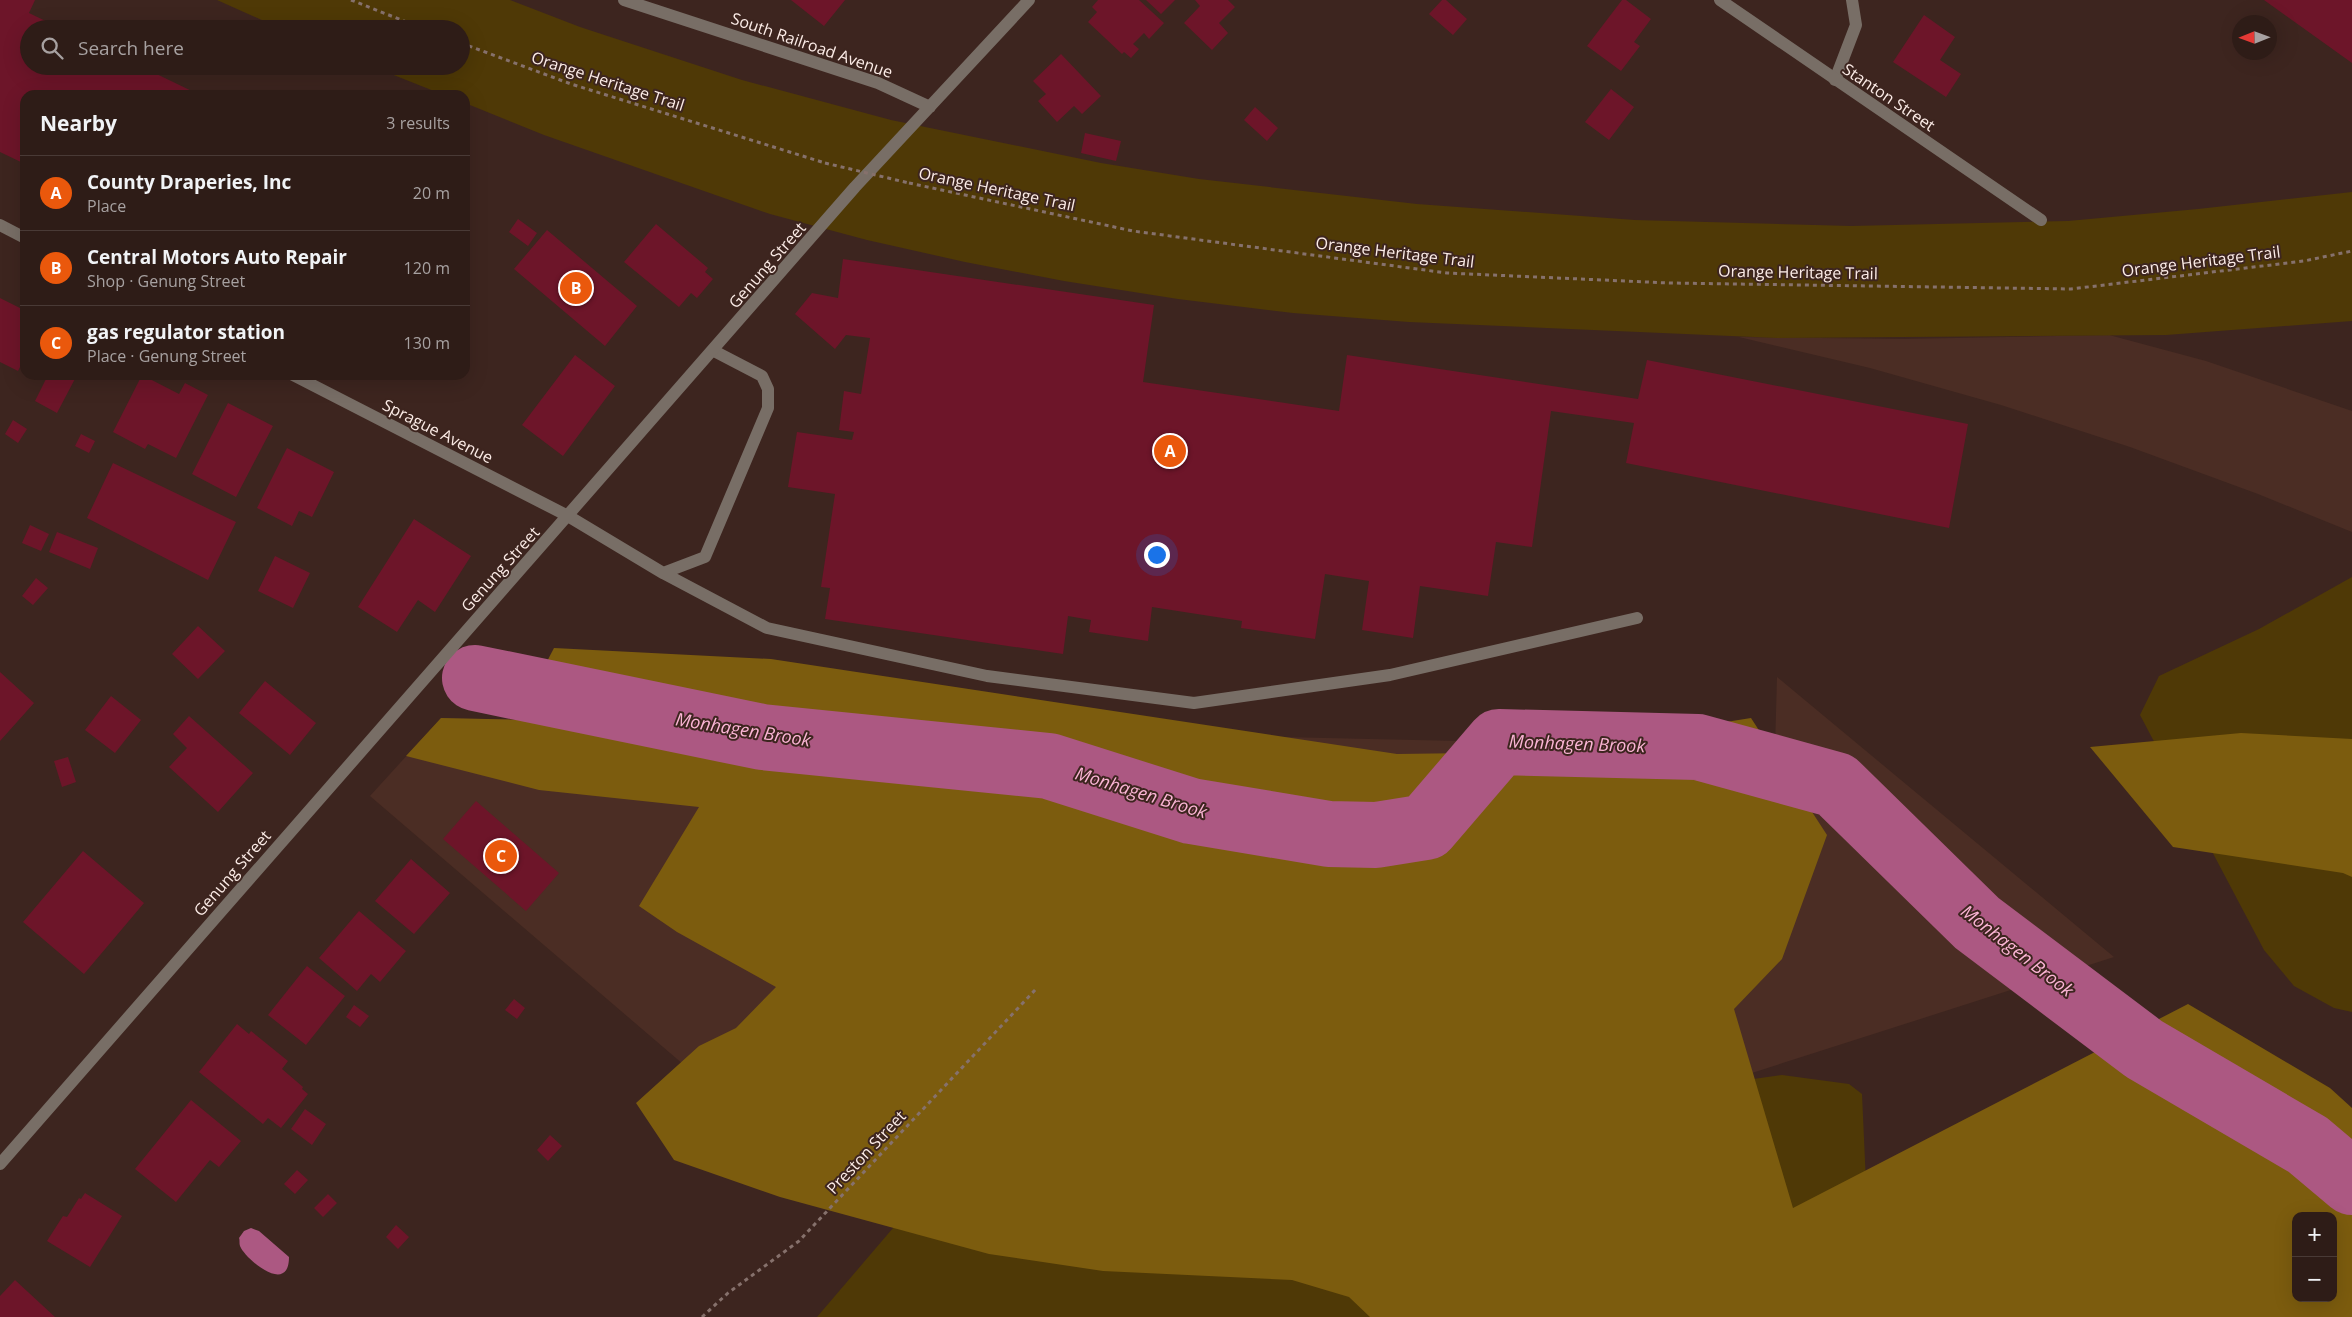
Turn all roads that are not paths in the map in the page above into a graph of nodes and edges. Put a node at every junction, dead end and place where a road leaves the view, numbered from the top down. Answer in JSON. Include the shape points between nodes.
{"nodes":[{"id":1,"x":624,"y":0,"type":"edge"},
{"id":2,"x":1029,"y":0,"type":"edge"},
{"id":3,"x":1720,"y":0,"type":"edge"},
{"id":4,"x":1852,"y":0,"type":"edge"},
{"id":5,"x":1836,"y":80,"type":"junction"},
{"id":6,"x":930,"y":107,"type":"junction"},
{"id":7,"x":2041,"y":220,"type":"dead end"},
{"id":8,"x":0,"y":225,"type":"edge"},
{"id":9,"x":20,"y":235,"type":"edge"},
{"id":10,"x":714,"y":351,"type":"junction"},
{"id":11,"x":302,"y":380,"type":"edge"},
{"id":12,"x":568,"y":516,"type":"junction"},
{"id":13,"x":663,"y":573,"type":"junction"},
{"id":14,"x":1637,"y":618,"type":"dead end"},
{"id":15,"x":0,"y":1164,"type":"edge"}],
"edges":[{"from":1,"to":6,"type":"street","name":"South Railroad Avenue","via":[[878,83]]},
{"from":2,"to":6,"type":"street","name":"Genung Street"},
{"from":3,"to":5,"type":"street","name":"Stanton Street"},
{"from":4,"to":5,"type":"street","via":[[1856,25]]},
{"from":5,"to":7,"type":"street","name":"Stanton Street"},
{"from":6,"to":10,"type":"street","name":"Genung Street","via":[[855,187]]},
{"from":8,"to":9,"type":"street"},
{"from":10,"to":12,"type":"street","name":"Genung Street"},
{"from":10,"to":13,"type":"street","via":[[762,376],[768,389],[768,408],[705,557]]},
{"from":11,"to":12,"type":"street","name":"Sprague Avenue"},
{"from":12,"to":13,"type":"street","name":"Sprague Avenue"},
{"from":12,"to":15,"type":"street","name":"Genung Street"},
{"from":13,"to":14,"type":"street","name":"Sprague Avenue","via":[[767,628],[987,676],[1194,703],[1390,675]]}]}
